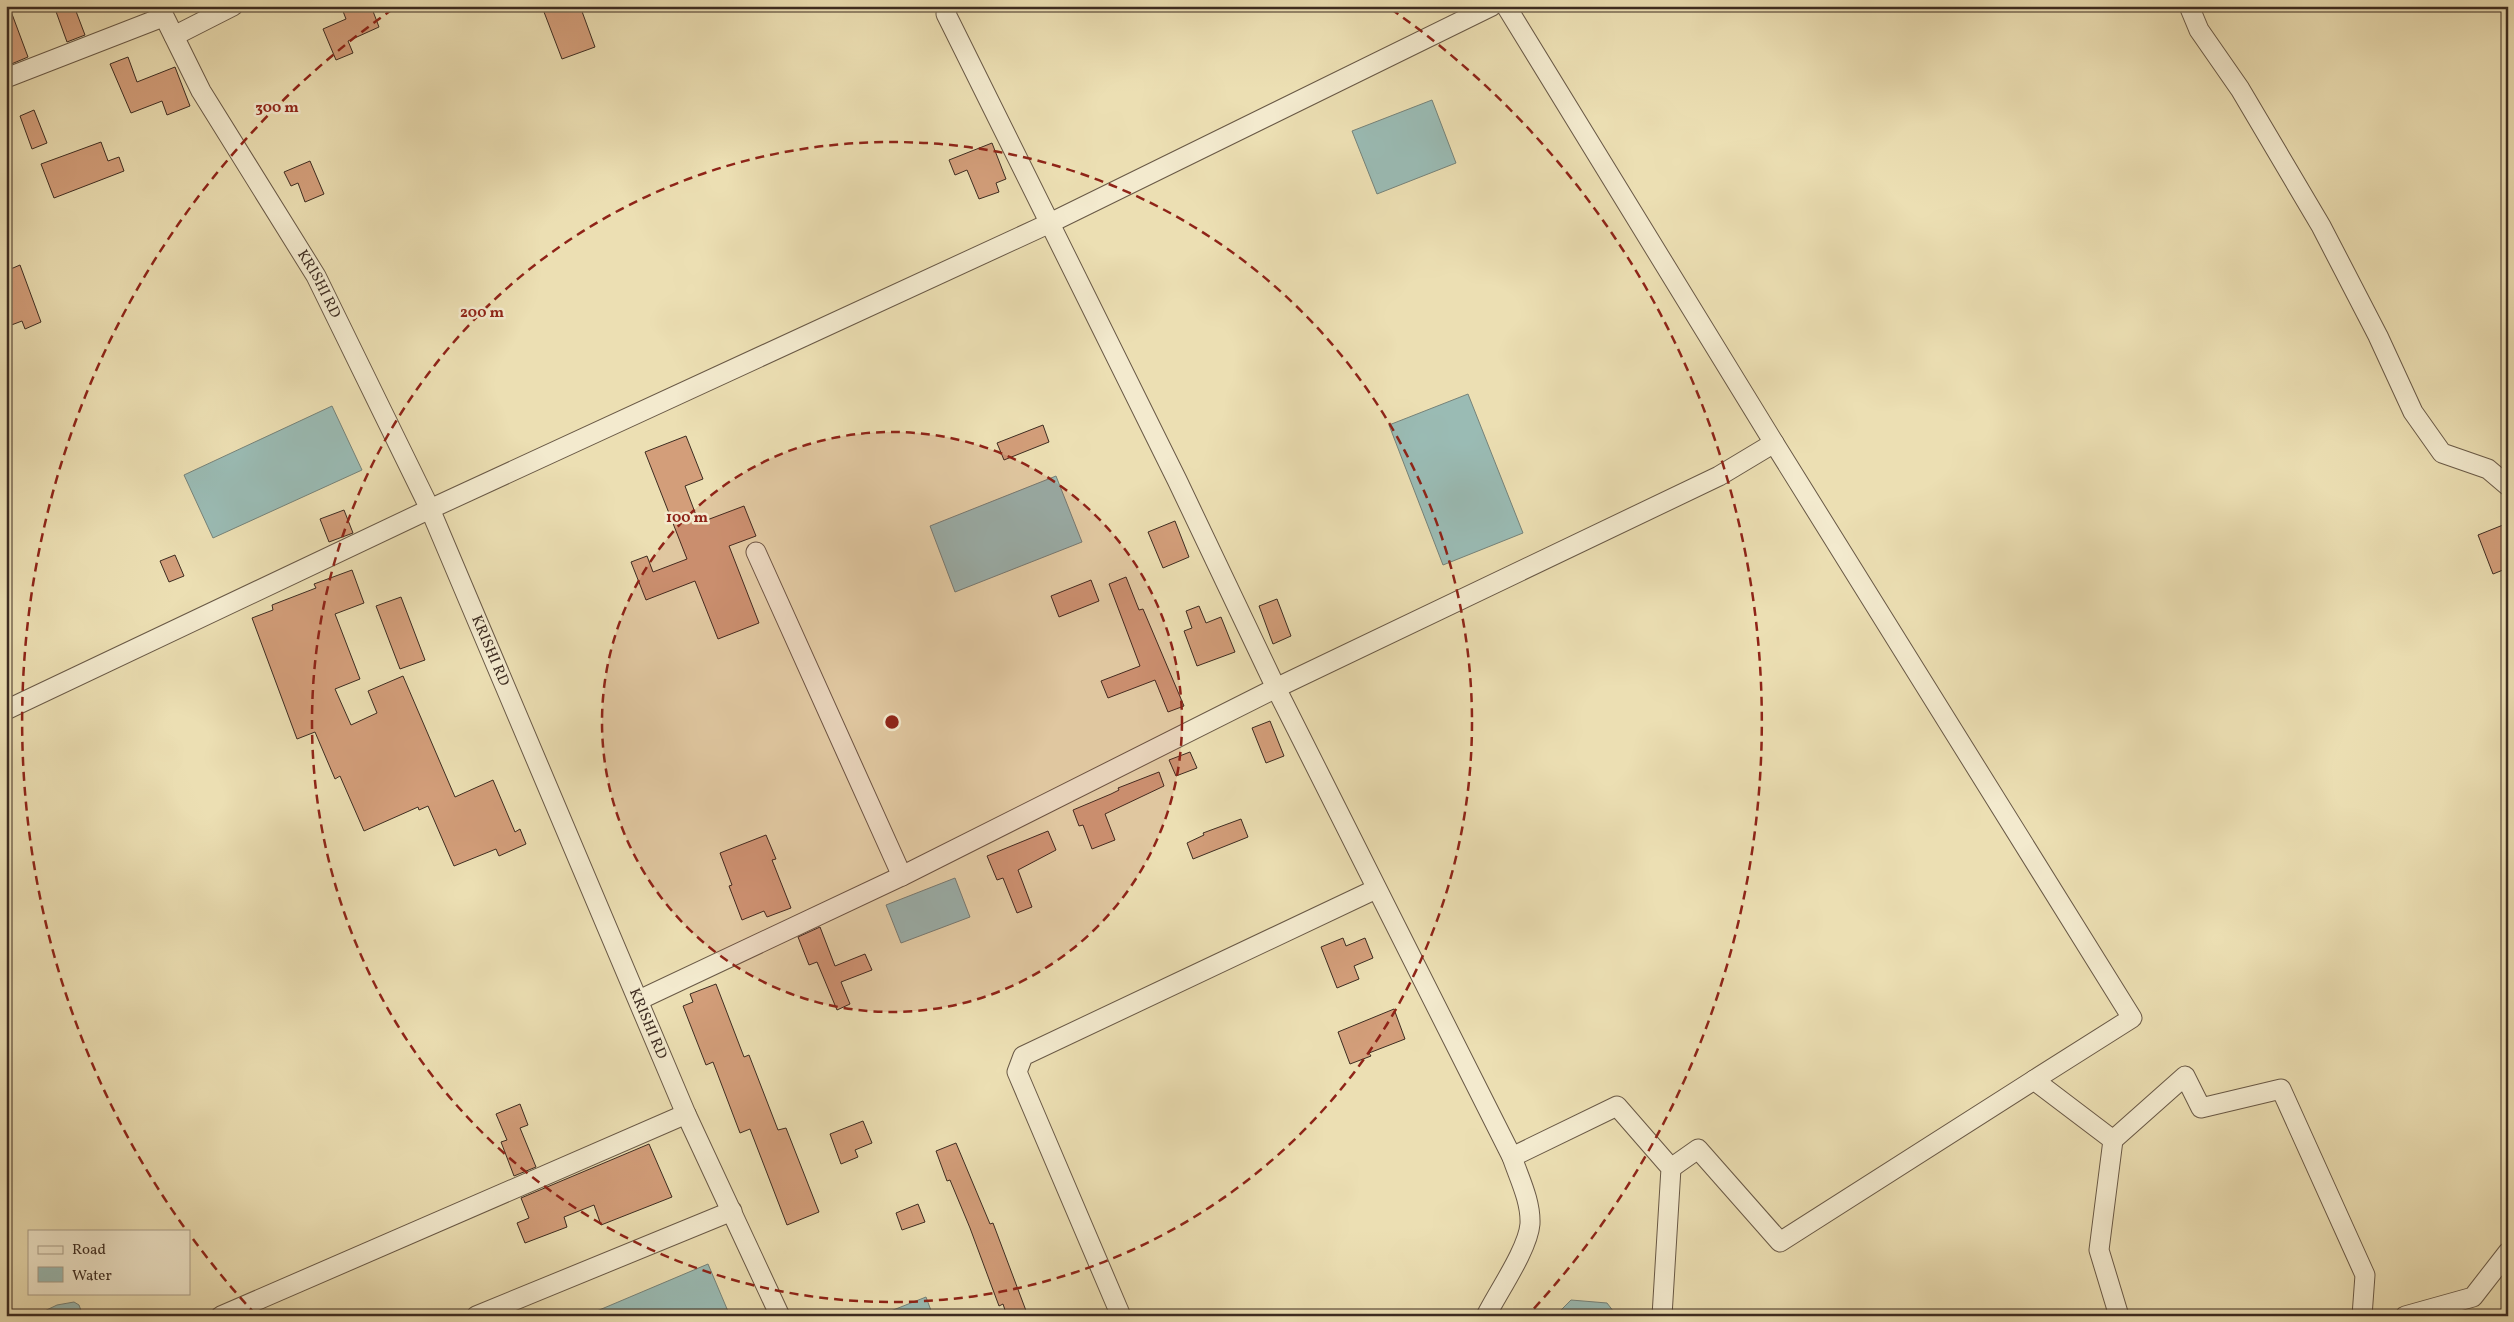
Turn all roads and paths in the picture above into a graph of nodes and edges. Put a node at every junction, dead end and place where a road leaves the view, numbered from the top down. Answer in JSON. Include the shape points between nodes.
{"nodes":[{"id":1,"x":233,"y":6,"type":"edge"},
{"id":2,"x":948,"y":6,"type":"edge"},
{"id":3,"x":1492,"y":6,"type":"edge"},
{"id":4,"x":1506,"y":6,"type":"edge"},
{"id":5,"x":2189,"y":6,"type":"edge"},
{"id":6,"x":161,"y":11,"type":"edge"},
{"id":7,"x":174,"y":36,"type":"junction"},
{"id":8,"x":6,"y":78,"type":"edge"},
{"id":9,"x":1050,"y":223,"type":"junction"},
{"id":10,"x":1774,"y":443,"type":"junction"},
{"id":11,"x":2508,"y":486,"type":"edge"},
{"id":12,"x":430,"y":509,"type":"junction"},
{"id":13,"x":756,"y":552,"type":"dead end"},
{"id":14,"x":1276,"y":688,"type":"junction"},
{"id":15,"x":6,"y":710,"type":"edge"},
{"id":16,"x":902,"y":876,"type":"junction"},
{"id":17,"x":1376,"y":889,"type":"junction"},
{"id":18,"x":639,"y":1000,"type":"junction"},
{"id":19,"x":2034,"y":1080,"type":"junction"},
{"id":20,"x":686,"y":1114,"type":"junction"},
{"id":21,"x":2113,"y":1140,"type":"junction"},
{"id":22,"x":1512,"y":1157,"type":"junction"},
{"id":23,"x":1671,"y":1168,"type":"junction"},
{"id":24,"x":732,"y":1211,"type":"junction"},
{"id":25,"x":2508,"y":1252,"type":"edge"},
{"id":26,"x":221,"y":1316,"type":"edge"},
{"id":27,"x":476,"y":1316,"type":"edge"},
{"id":28,"x":780,"y":1316,"type":"edge"},
{"id":29,"x":1121,"y":1316,"type":"edge"},
{"id":30,"x":1486,"y":1316,"type":"edge"},
{"id":31,"x":1662,"y":1316,"type":"edge"},
{"id":32,"x":2119,"y":1316,"type":"edge"},
{"id":33,"x":2362,"y":1316,"type":"edge"},
{"id":34,"x":2404,"y":1316,"type":"edge"}],
"edges":[{"from":1,"to":7,"type":"street"},
{"from":2,"to":9,"type":"street","via":[[946,14]]},
{"from":3,"to":9,"type":"street"},
{"from":4,"to":10,"type":"street"},
{"from":5,"to":11,"type":"street","via":[[2199,30],[2240,90],[2321,226],[2414,412],[2442,453],[2488,469]]},
{"from":6,"to":7,"type":"street","name":"KRISHI RD"},
{"from":6,"to":8,"type":"street"},
{"from":7,"to":12,"type":"street","name":"KRISHI RD","via":[[200,91],[316,276]]},
{"from":9,"to":12,"type":"street"},
{"from":9,"to":14,"type":"street"},
{"from":10,"to":14,"type":"street","via":[[1719,476]]},
{"from":10,"to":19,"type":"street","via":[[2132,1018]]},
{"from":12,"to":15,"type":"street"},
{"from":12,"to":18,"type":"street","name":"KRISHI RD"},
{"from":13,"to":16,"type":"street"},
{"from":14,"to":16,"type":"street"},
{"from":14,"to":17,"type":"street"},
{"from":16,"to":18,"type":"street"},
{"from":17,"to":22,"type":"street"},
{"from":17,"to":29,"type":"street","via":[[1023,1056],[1017,1072]]},
{"from":18,"to":20,"type":"street","name":"KRISHI RD"},
{"from":19,"to":21,"type":"street"},
{"from":19,"to":23,"type":"street","via":[[1780,1242],[1698,1149]]},
{"from":20,"to":24,"type":"street","name":"KRISHI RD"},
{"from":20,"to":26,"type":"street"},
{"from":21,"to":32,"type":"street","via":[[2099,1250]]},
{"from":21,"to":33,"type":"street","via":[[2185,1076],[2201,1108],[2281,1089],[2365,1275]]},
{"from":22,"to":23,"type":"street","via":[[1617,1106]]},
{"from":22,"to":30,"type":"street","via":[[1526,1196],[1530,1224],[1526,1242]]},
{"from":23,"to":31,"type":"street"},
{"from":24,"to":27,"type":"street"},
{"from":24,"to":28,"type":"street","name":"KRISHI RD"},
{"from":25,"to":34,"type":"street","via":[[2473,1297]]}]}
